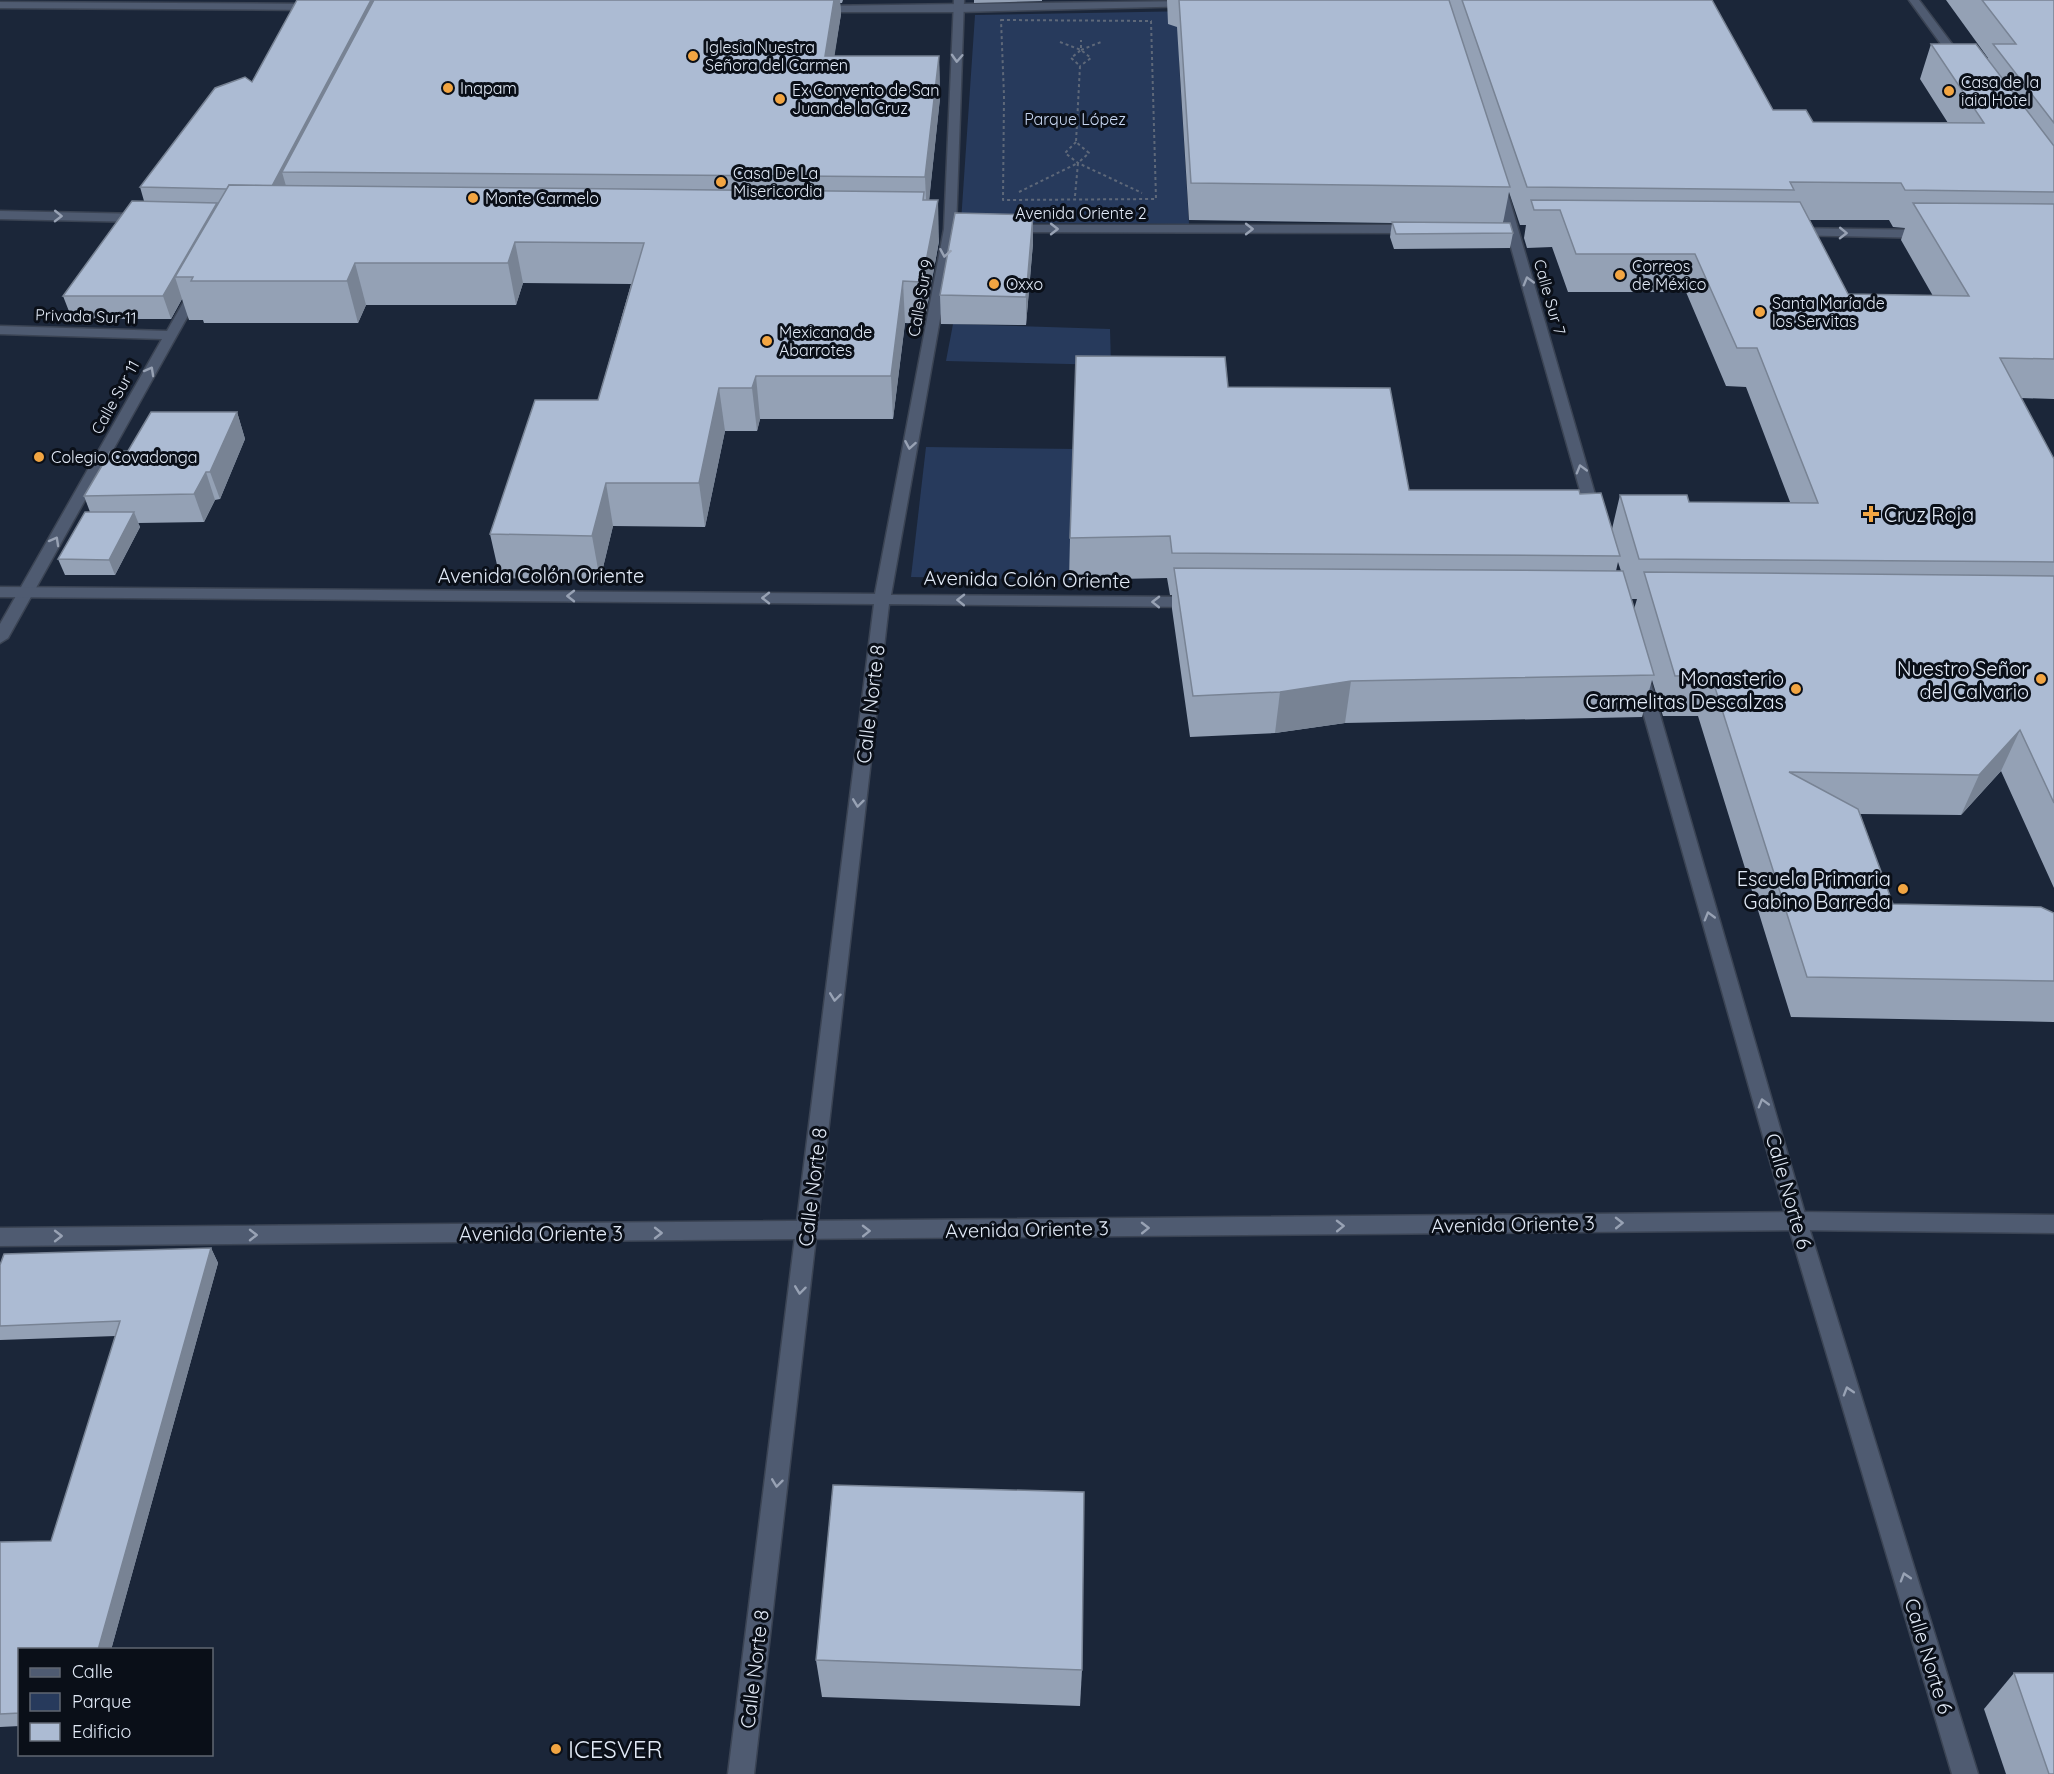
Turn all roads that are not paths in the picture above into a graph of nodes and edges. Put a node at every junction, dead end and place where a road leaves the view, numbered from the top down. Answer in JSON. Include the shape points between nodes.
{"nodes":[{"id":1,"x":1914,"y":0,"type":"edge"},
{"id":2,"x":1208,"y":4,"type":"edge"},
{"id":3,"x":0,"y":5,"type":"edge"},
{"id":4,"x":959,"y":5,"type":"edge"},
{"id":5,"x":333,"y":7,"type":"edge"},
{"id":6,"x":806,"y":9,"type":"edge"},
{"id":7,"x":1970,"y":75,"type":"edge"},
{"id":8,"x":1496,"y":175,"type":"edge"},
{"id":9,"x":0,"y":215,"type":"edge"},
{"id":10,"x":153,"y":218,"type":"edge"},
{"id":11,"x":996,"y":229,"type":"edge"},
{"id":12,"x":1431,"y":229,"type":"edge"},
{"id":13,"x":1784,"y":232,"type":"edge"},
{"id":14,"x":1936,"y":234,"type":"edge"},
{"id":15,"x":206,"y":272,"type":"edge"},
{"id":16,"x":0,"y":330,"type":"edge"},
{"id":17,"x":171,"y":335,"type":"junction"},
{"id":18,"x":1598,"y":526,"type":"edge"},
{"id":19,"x":0,"y":592,"type":"edge"},
{"id":20,"x":26,"y":592,"type":"junction"},
{"id":21,"x":882,"y":599,"type":"junction"},
{"id":22,"x":1215,"y":602,"type":"edge"},
{"id":23,"x":0,"y":638,"type":"edge"},
{"id":24,"x":1637,"y":663,"type":"edge"},
{"id":25,"x":1797,"y":1221,"type":"junction"},
{"id":26,"x":2054,"y":1224,"type":"edge"},
{"id":27,"x":807,"y":1232,"type":"junction"},
{"id":28,"x":0,"y":1237,"type":"edge"},
{"id":29,"x":741,"y":1774,"type":"edge"},
{"id":30,"x":1965,"y":1774,"type":"edge"}],
"edges":[{"from":1,"to":7,"type":"street"},
{"from":2,"to":4,"type":"street"},
{"from":3,"to":5,"type":"street"},
{"from":4,"to":6,"type":"street"},
{"from":4,"to":21,"type":"street","name":"Calle Sur 9","one_way":true,"via":[[950,229]]},
{"from":18,"to":8,"type":"street","name":"Calle Sur 7","one_way":true},
{"from":9,"to":10,"type":"street","one_way":true},
{"from":11,"to":12,"type":"street","name":"Avenida Oriente 2","one_way":true},
{"from":13,"to":14,"type":"street","one_way":true},
{"from":15,"to":17,"type":"street","name":"Calle Sur 11"},
{"from":16,"to":17,"type":"street","name":"Privada Sur 11"},
{"from":20,"to":17,"type":"street","name":"Calle Sur 11","one_way":true},
{"from":19,"to":20,"type":"street","name":"Avenida Colón Oriente"},
{"from":21,"to":20,"type":"street","name":"Avenida Colón Oriente","one_way":true},
{"from":20,"to":23,"type":"street","name":"Calle Sur 11"},
{"from":22,"to":21,"type":"street","name":"Avenida Colón Oriente","one_way":true},
{"from":21,"to":27,"type":"street","name":"Calle Norte 8","one_way":true},
{"from":25,"to":24,"type":"street","name":"Calle Norte 6","one_way":true},
{"from":25,"to":26,"type":"street","name":"Avenida Oriente 3"},
{"from":27,"to":25,"type":"street","name":"Avenida Oriente 3","one_way":true},
{"from":30,"to":25,"type":"street","name":"Calle Norte 6","one_way":true},
{"from":28,"to":27,"type":"street","name":"Avenida Oriente 3","one_way":true},
{"from":27,"to":29,"type":"street","name":"Calle Norte 8","one_way":true}]}
